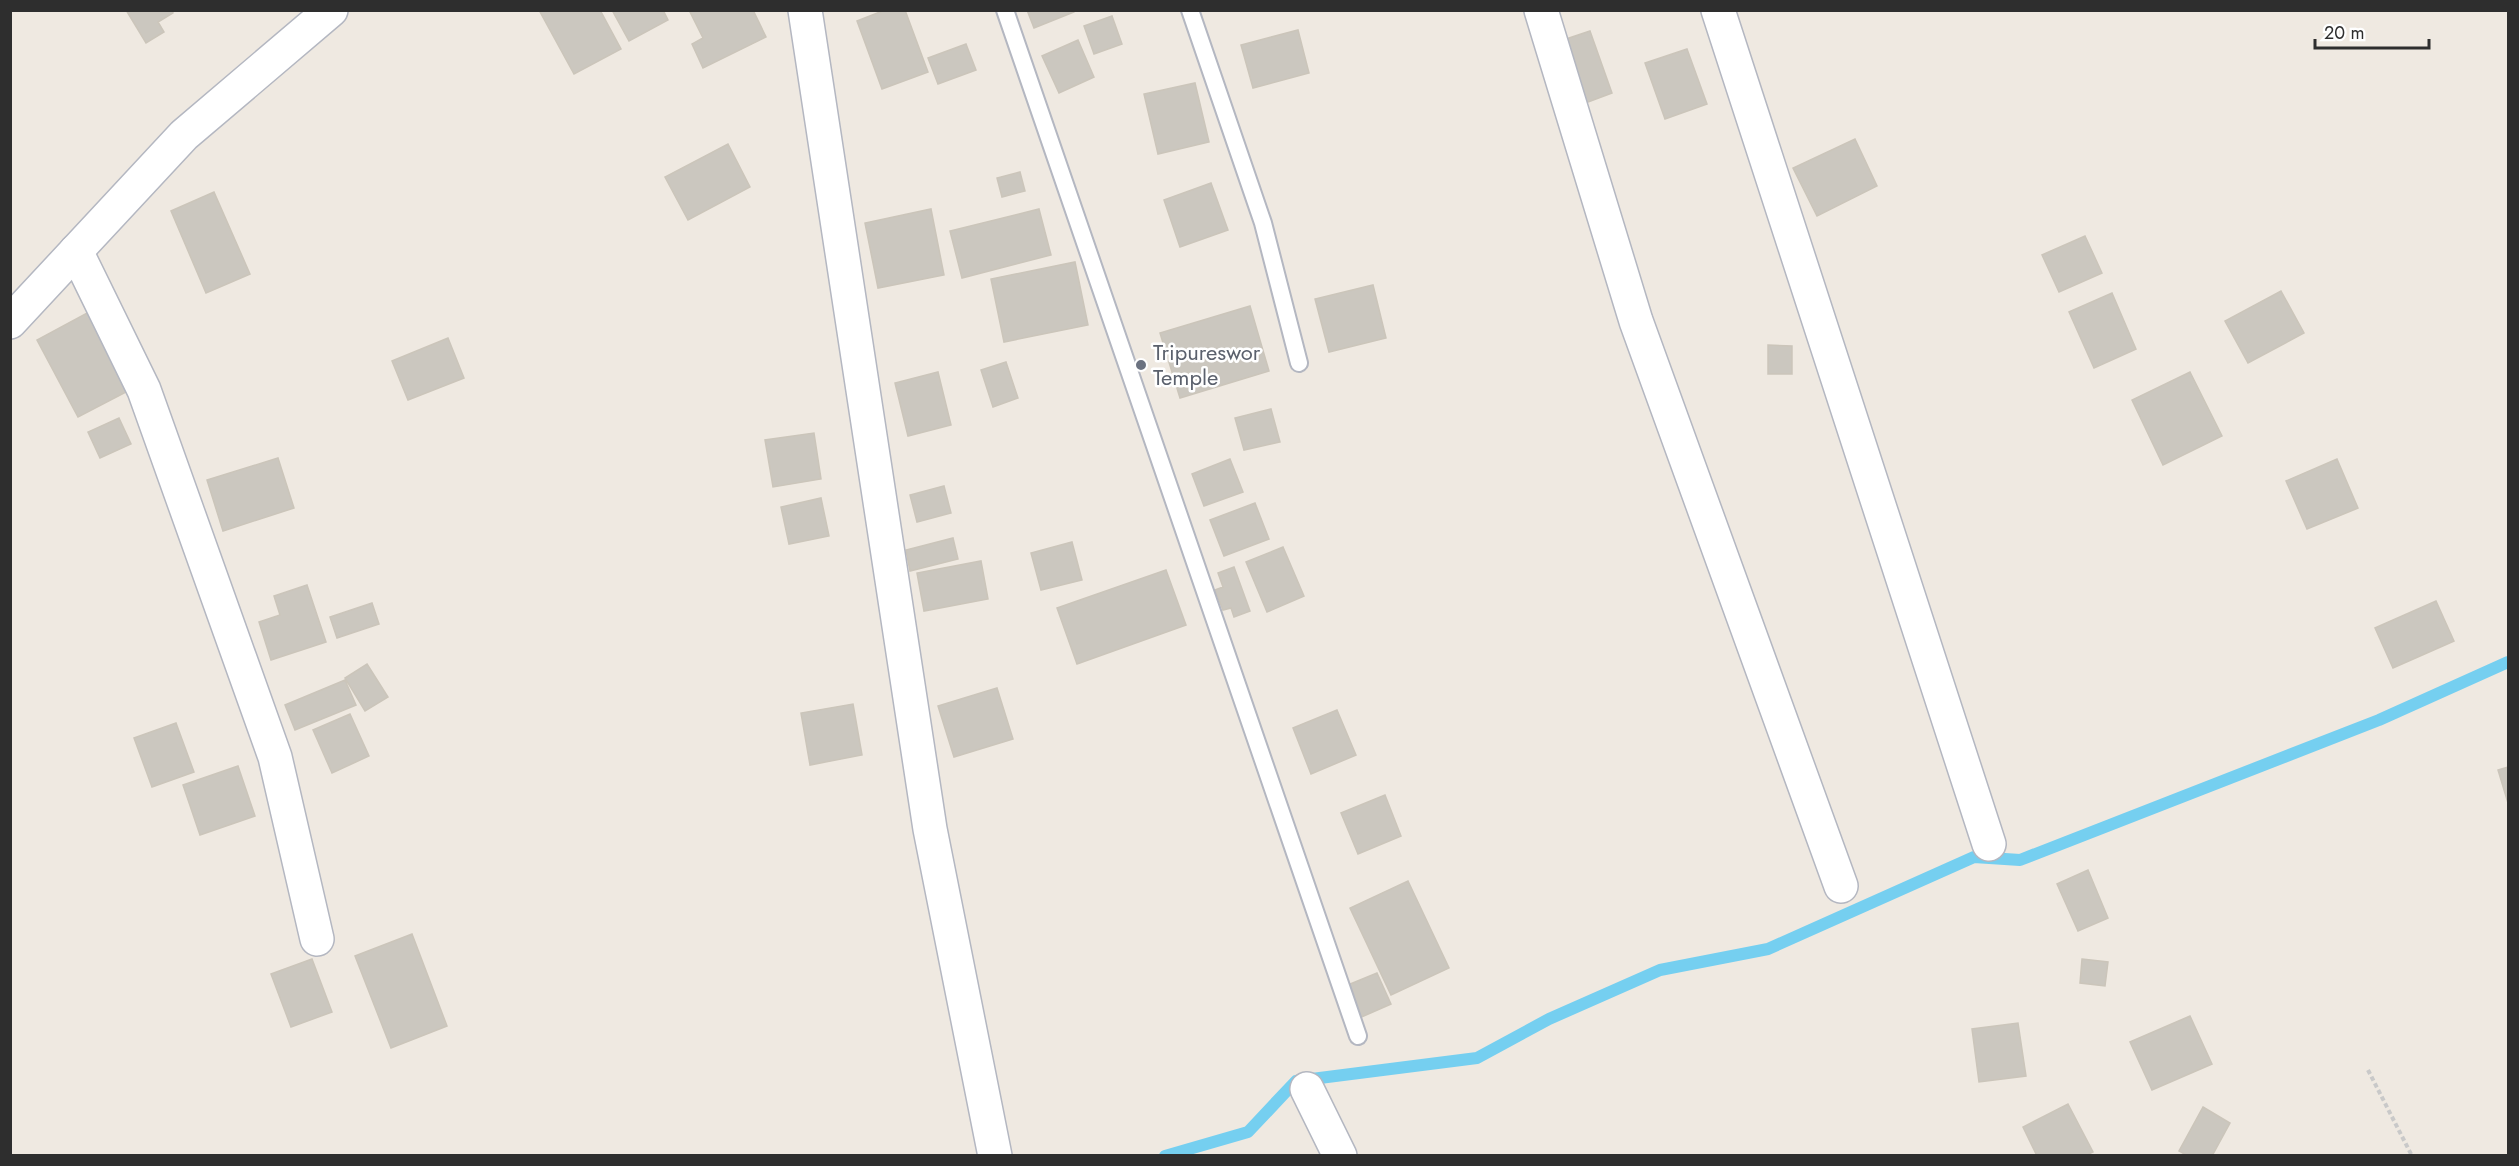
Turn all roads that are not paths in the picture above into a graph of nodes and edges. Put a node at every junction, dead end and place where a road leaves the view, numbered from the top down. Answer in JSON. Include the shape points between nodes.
{"nodes":[{"id":1,"x":331,"y":10,"type":"edge"},
{"id":2,"x":805,"y":10,"type":"edge"},
{"id":3,"x":1005,"y":10,"type":"edge"},
{"id":4,"x":1190,"y":10,"type":"edge"},
{"id":5,"x":1541,"y":10,"type":"edge"},
{"id":6,"x":1718,"y":10,"type":"edge"},
{"id":7,"x":76,"y":251,"type":"junction"},
{"id":8,"x":10,"y":322,"type":"edge"},
{"id":9,"x":1299,"y":363,"type":"dead end"},
{"id":10,"x":1989,"y":844,"type":"dead end"},
{"id":11,"x":1840,"y":886,"type":"dead end"},
{"id":12,"x":317,"y":939,"type":"dead end"},
{"id":13,"x":1359,"y":1036,"type":"dead end"},
{"id":14,"x":1307,"y":1089,"type":"dead end"},
{"id":15,"x":994,"y":1155,"type":"edge"},
{"id":16,"x":1340,"y":1155,"type":"edge"}],
"edges":[{"from":1,"to":7,"type":"street","via":[[184,135]]},
{"from":2,"to":15,"type":"street","via":[[930,829]]},
{"from":3,"to":13,"type":"lane"},
{"from":4,"to":9,"type":"lane","via":[[1263,223]]},
{"from":5,"to":11,"type":"street","via":[[1636,321]]},
{"from":6,"to":10,"type":"street"},
{"from":7,"to":8,"type":"street"},
{"from":7,"to":12,"type":"street","via":[[144,390],[275,757]]},
{"from":14,"to":16,"type":"street"}]}
